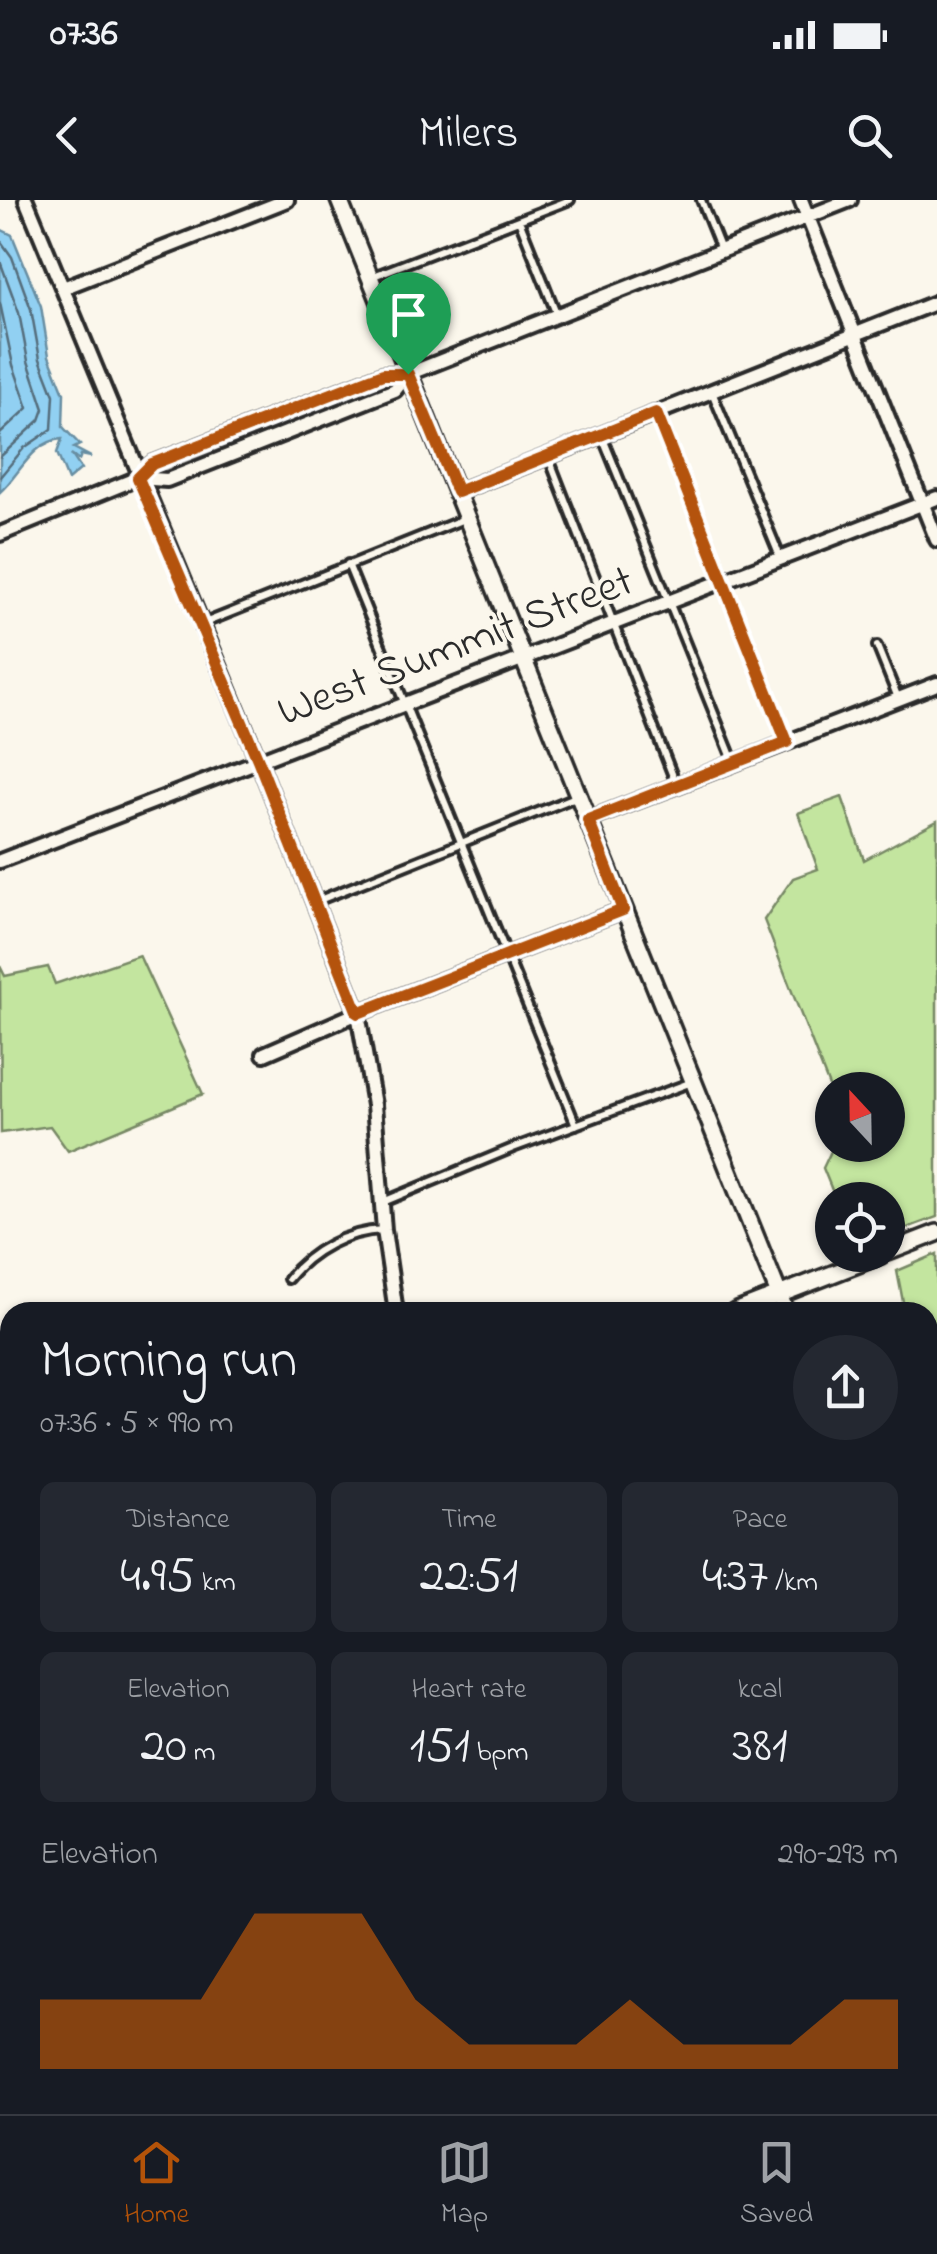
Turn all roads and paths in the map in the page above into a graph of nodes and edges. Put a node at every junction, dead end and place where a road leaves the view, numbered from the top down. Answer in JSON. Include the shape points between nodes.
{"nodes":[{"id":1,"x":26,"y":200,"type":"edge"},
{"id":2,"x":287,"y":200,"type":"edge"},
{"id":3,"x":338,"y":200,"type":"edge"},
{"id":4,"x":570,"y":200,"type":"edge"},
{"id":5,"x":701,"y":200,"type":"edge"},
{"id":6,"x":801,"y":200,"type":"edge"},
{"id":7,"x":850,"y":200,"type":"edge"},
{"id":8,"x":807,"y":216,"type":"junction"},
{"id":9,"x":520,"y":220,"type":"junction"},
{"id":10,"x":721,"y":250,"type":"junction"},
{"id":11,"x":370,"y":277,"type":"junction"},
{"id":12,"x":63,"y":288,"type":"junction"},
{"id":13,"x":937,"y":302,"type":"edge"},
{"id":14,"x":557,"y":315,"type":"junction"},
{"id":15,"x":854,"y":334,"type":"junction"},
{"id":16,"x":408,"y":374,"type":"junction"},
{"id":17,"x":711,"y":391,"type":"junction"},
{"id":18,"x":656,"y":413,"type":"junction"},
{"id":19,"x":601,"y":435,"type":"junction"},
{"id":20,"x":548,"y":456,"type":"junction"},
{"id":21,"x":138,"y":478,"type":"junction"},
{"id":22,"x":457,"y":492,"type":"junction"},
{"id":23,"x":937,"y":498,"type":"edge"},
{"id":24,"x":922,"y":504,"type":"junction"},
{"id":25,"x":467,"y":518,"type":"junction"},
{"id":26,"x":0,"y":534,"type":"edge"},
{"id":27,"x":937,"y":540,"type":"edge"},
{"id":28,"x":781,"y":559,"type":"junction"},
{"id":29,"x":348,"y":564,"type":"junction"},
{"id":30,"x":724,"y":581,"type":"junction"},
{"id":31,"x":670,"y":602,"type":"junction"},
{"id":32,"x":201,"y":624,"type":"junction"},
{"id":33,"x":612,"y":624,"type":"junction"},
{"id":34,"x":877,"y":646,"type":"dead end"},
{"id":35,"x":524,"y":659,"type":"junction"},
{"id":36,"x":937,"y":684,"type":"edge"},
{"id":37,"x":899,"y":699,"type":"junction"},
{"id":38,"x":406,"y":706,"type":"junction"},
{"id":39,"x":787,"y":742,"type":"junction"},
{"id":40,"x":259,"y":762,"type":"junction"},
{"id":41,"x":734,"y":763,"type":"junction"},
{"id":42,"x":676,"y":785,"type":"junction"},
{"id":43,"x":578,"y":796,"type":"junction"},
{"id":44,"x":588,"y":820,"type":"junction"},
{"id":45,"x":461,"y":841,"type":"junction"},
{"id":46,"x":0,"y":861,"type":"edge"},
{"id":47,"x":316,"y":902,"type":"junction"},
{"id":48,"x":623,"y":910,"type":"junction"},
{"id":49,"x":507,"y":956,"type":"junction"},
{"id":50,"x":358,"y":1013,"type":"junction"},
{"id":51,"x":264,"y":1054,"type":"dead end"},
{"id":52,"x":692,"y":1082,"type":"junction"},
{"id":53,"x":576,"y":1125,"type":"junction"},
{"id":54,"x":382,"y":1202,"type":"junction"},
{"id":55,"x":384,"y":1230,"type":"junction"},
{"id":56,"x":937,"y":1233,"type":"edge"},
{"id":57,"x":905,"y":1246,"type":"edge"},
{"id":58,"x":838,"y":1272,"type":"edge"},
{"id":59,"x":288,"y":1278,"type":"dead end"},
{"id":60,"x":779,"y":1295,"type":"junction"},
{"id":61,"x":395,"y":1302,"type":"edge"},
{"id":62,"x":761,"y":1302,"type":"edge"},
{"id":63,"x":782,"y":1302,"type":"edge"}],
"edges":[{"from":1,"to":12,"type":"street"},
{"from":2,"to":12,"type":"street"},
{"from":3,"to":11,"type":"street"},
{"from":4,"to":9,"type":"lane"},
{"from":5,"to":10,"type":"lane"},
{"from":6,"to":8,"type":"street"},
{"from":7,"to":8,"type":"street"},
{"from":8,"to":10,"type":"street"},
{"from":8,"to":15,"type":"street"},
{"from":9,"to":11,"type":"lane"},
{"from":9,"to":14,"type":"lane"},
{"from":10,"to":14,"type":"street"},
{"from":11,"to":16,"type":"street"},
{"from":12,"to":21,"type":"street"},
{"from":13,"to":15,"type":"street"},
{"from":14,"to":16,"type":"street"},
{"from":15,"to":17,"type":"street"},
{"from":15,"to":24,"type":"street"},
{"from":16,"to":21,"type":"street","via":[[365,381],[152,464]]},
{"from":16,"to":21,"type":"street","via":[[394,390],[167,480]]},
{"from":16,"to":22,"type":"street"},
{"from":17,"to":18,"type":"street"},
{"from":17,"to":28,"type":"lane"},
{"from":18,"to":19,"type":"street"},
{"from":18,"to":30,"type":"lane"},
{"from":19,"to":20,"type":"street"},
{"from":19,"to":31,"type":"lane"},
{"from":20,"to":22,"type":"street"},
{"from":20,"to":33,"type":"lane"},
{"from":21,"to":26,"type":"street"},
{"from":21,"to":32,"type":"street"},
{"from":22,"to":25,"type":"street"},
{"from":23,"to":24,"type":"street","name":"West Summit Street"},
{"from":24,"to":27,"type":"street"},
{"from":24,"to":28,"type":"street","name":"West Summit Street"},
{"from":25,"to":29,"type":"lane"},
{"from":25,"to":35,"type":"street"},
{"from":28,"to":30,"type":"street","name":"West Summit Street"},
{"from":29,"to":32,"type":"lane"},
{"from":29,"to":38,"type":"lane"},
{"from":30,"to":31,"type":"street","name":"West Summit Street"},
{"from":30,"to":39,"type":"lane"},
{"from":31,"to":33,"type":"street","name":"West Summit Street"},
{"from":31,"to":41,"type":"lane"},
{"from":32,"to":40,"type":"street"},
{"from":33,"to":35,"type":"street","name":"West Summit Street"},
{"from":33,"to":42,"type":"lane"},
{"from":34,"to":37,"type":"lane"},
{"from":35,"to":38,"type":"street","name":"West Summit Street"},
{"from":35,"to":43,"type":"street"},
{"from":36,"to":37,"type":"street"},
{"from":37,"to":39,"type":"street"},
{"from":38,"to":40,"type":"street","name":"West Summit Street"},
{"from":38,"to":45,"type":"lane"},
{"from":39,"to":41,"type":"street"},
{"from":40,"to":46,"type":"street","name":"West Summit Street"},
{"from":40,"to":47,"type":"street"},
{"from":41,"to":42,"type":"street"},
{"from":42,"to":44,"type":"street"},
{"from":43,"to":44,"type":"street"},
{"from":43,"to":45,"type":"lane"},
{"from":44,"to":48,"type":"street"},
{"from":45,"to":47,"type":"lane"},
{"from":45,"to":49,"type":"lane"},
{"from":47,"to":50,"type":"street"},
{"from":48,"to":49,"type":"street"},
{"from":48,"to":52,"type":"street"},
{"from":49,"to":50,"type":"street"},
{"from":49,"to":53,"type":"lane"},
{"from":50,"to":51,"type":"street"},
{"from":50,"to":54,"type":"street"},
{"from":52,"to":53,"type":"lane"},
{"from":52,"to":60,"type":"street"},
{"from":53,"to":54,"type":"lane"},
{"from":54,"to":55,"type":"street"},
{"from":55,"to":59,"type":"lane","via":[[312,1254]]},
{"from":55,"to":61,"type":"street"},
{"from":56,"to":57,"type":"street"},
{"from":58,"to":60,"type":"street"},
{"from":60,"to":62,"type":"street"},
{"from":60,"to":63,"type":"street"}]}
